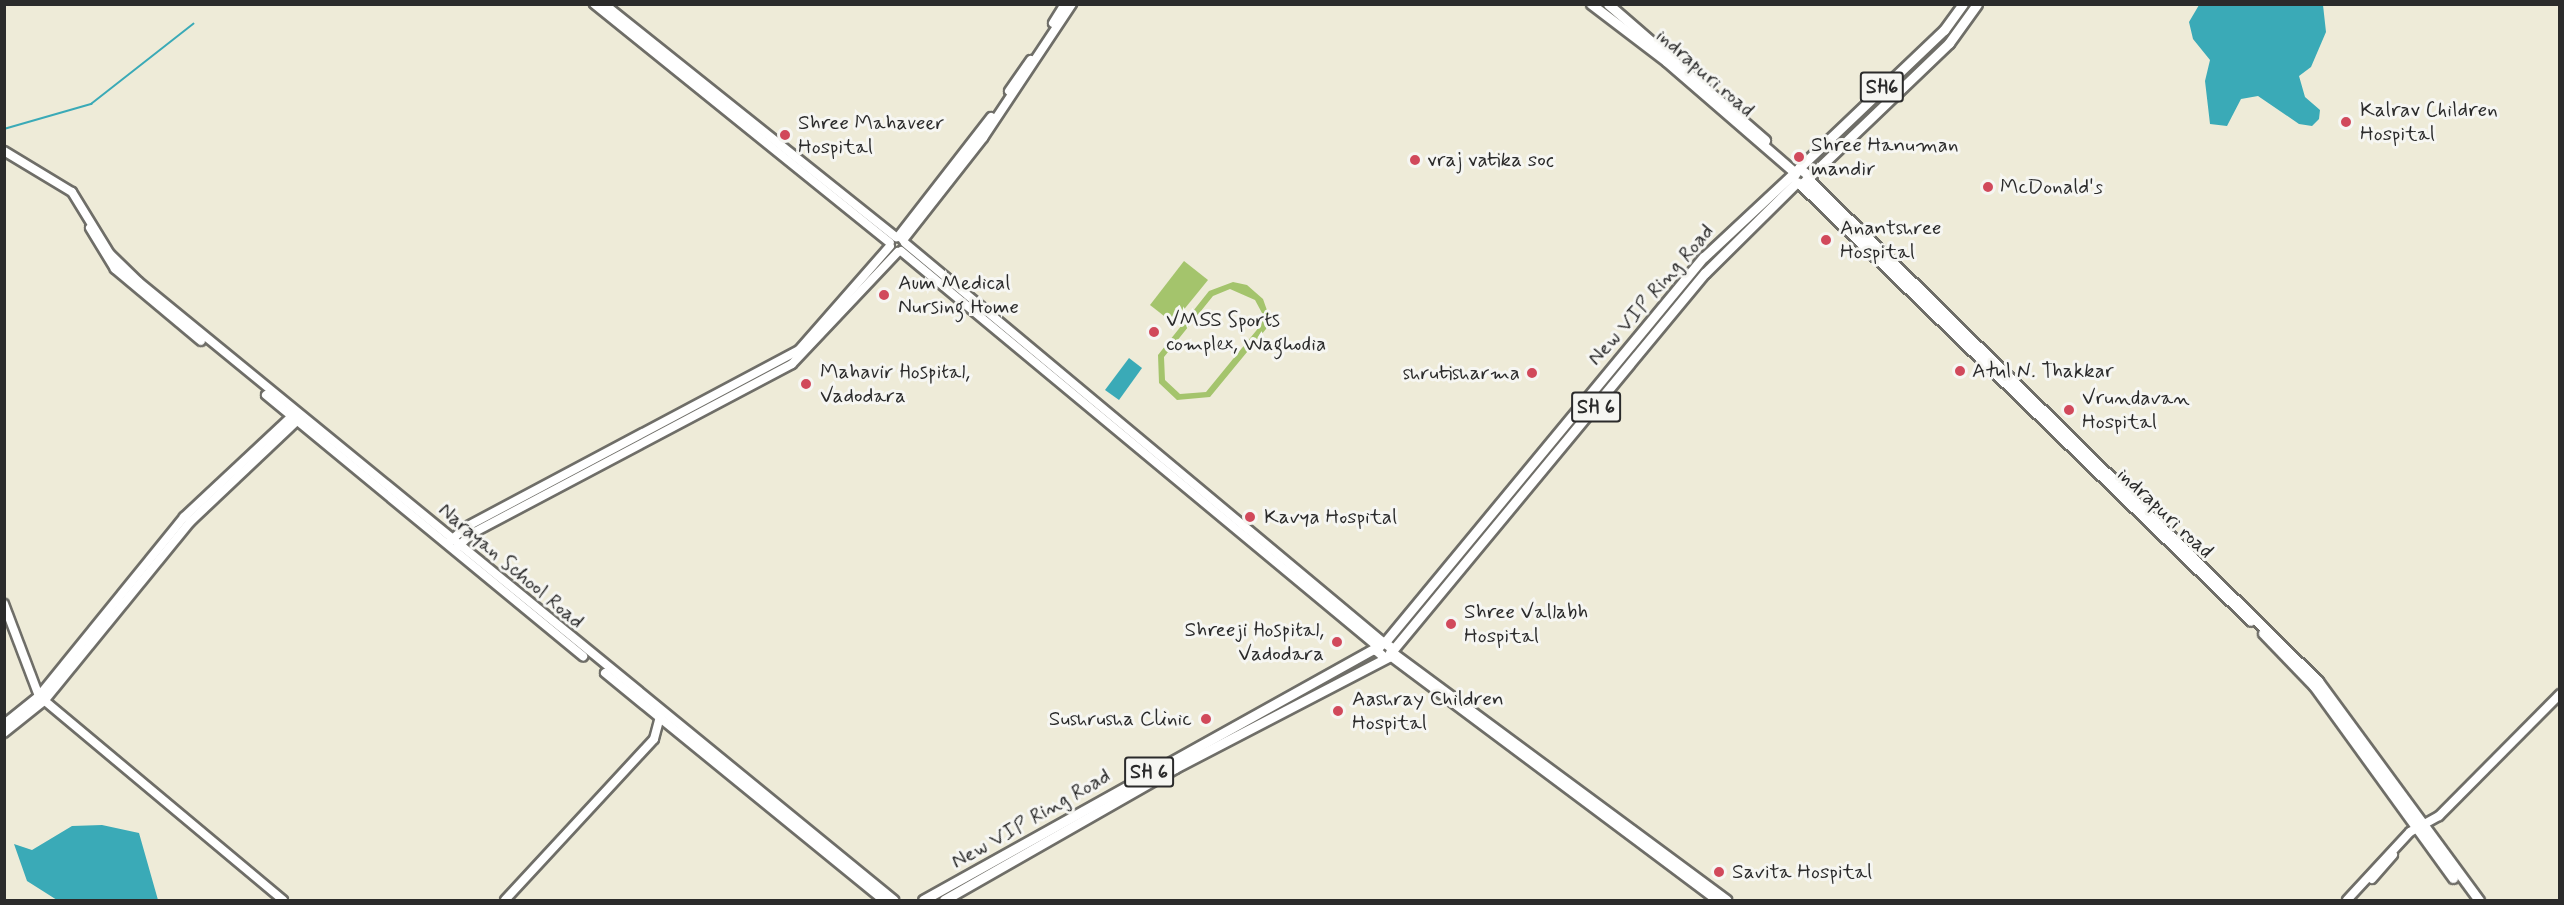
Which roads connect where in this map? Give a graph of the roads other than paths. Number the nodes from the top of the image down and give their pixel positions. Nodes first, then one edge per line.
1 (594, 4) edge
2 (604, 4) edge
3 (1065, 4) edge
4 (1072, 4) edge
5 (1591, 4) edge
6 (1608, 4) edge
7 (1963, 4) edge
8 (1977, 4) edge
9 (4, 151) edge
10 (4, 157) edge
11 (1799, 175) junction
12 (898, 244) junction
13 (107, 255) junction
14 (296, 416) junction
15 (452, 545) junction
16 (4, 604) edge
17 (1381, 644) junction
18 (1390, 654) junction
19 (2559, 694) edge
20 (41, 695) junction
21 (2559, 702) edge
22 (661, 715) junction
23 (4, 724) edge
24 (4, 733) edge
25 (602, 793) junction
26 (2422, 829) junction
27 (282, 900) edge
28 (289, 900) edge
29 (500, 900) edge
30 (505, 900) edge
31 (884, 900) edge
32 (894, 900) edge
33 (923, 900) edge
34 (944, 900) edge
35 (1716, 900) edge
36 (1728, 900) edge
37 (2347, 900) edge
38 (2353, 900) edge
39 (2471, 900) edge
40 (2479, 900) edge

1 - 12 street
2 - 12 street
3 - 12 street
4 - 12 street
5 - 11 main road, indrapuri road
6 - 11 main road, indrapuri road
7 - 11 main road, New VIP Ring Road / SH6
8 - 11 main road, New VIP Ring Road / SH 6
9 - 13 street
10 - 13 street
11 - 17 main road, New VIP Ring Road / SH 6
11 - 18 main road, New VIP Ring Road / SH 6
11 - 26 main road, indrapuri road
11 - 26 main road, indrapuri road
12 - 15 street
12 - 17 street
13 - 14 street, Narayan School Road
14 - 15 street, Narayan School Road
14 - 20 street
15 - 22 street, Narayan School Road
16 - 20 street
17 - 18 main road
17 - 18 main road
17 - 33 main road, New VIP Ring Road / SH 6
18 - 34 main road, New VIP Ring Road / SH 6
18 - 35 street
18 - 36 street
19 - 26 street
20 - 23 street
20 - 24 street
20 - 27 street
20 - 28 street
21 - 26 street
22 - 25 street
22 - 31 street
22 - 32 street, Narayan School Road
25 - 29 street
25 - 30 street
26 - 37 street
26 - 38 street
26 - 39 main road, indrapuri road
26 - 40 main road

